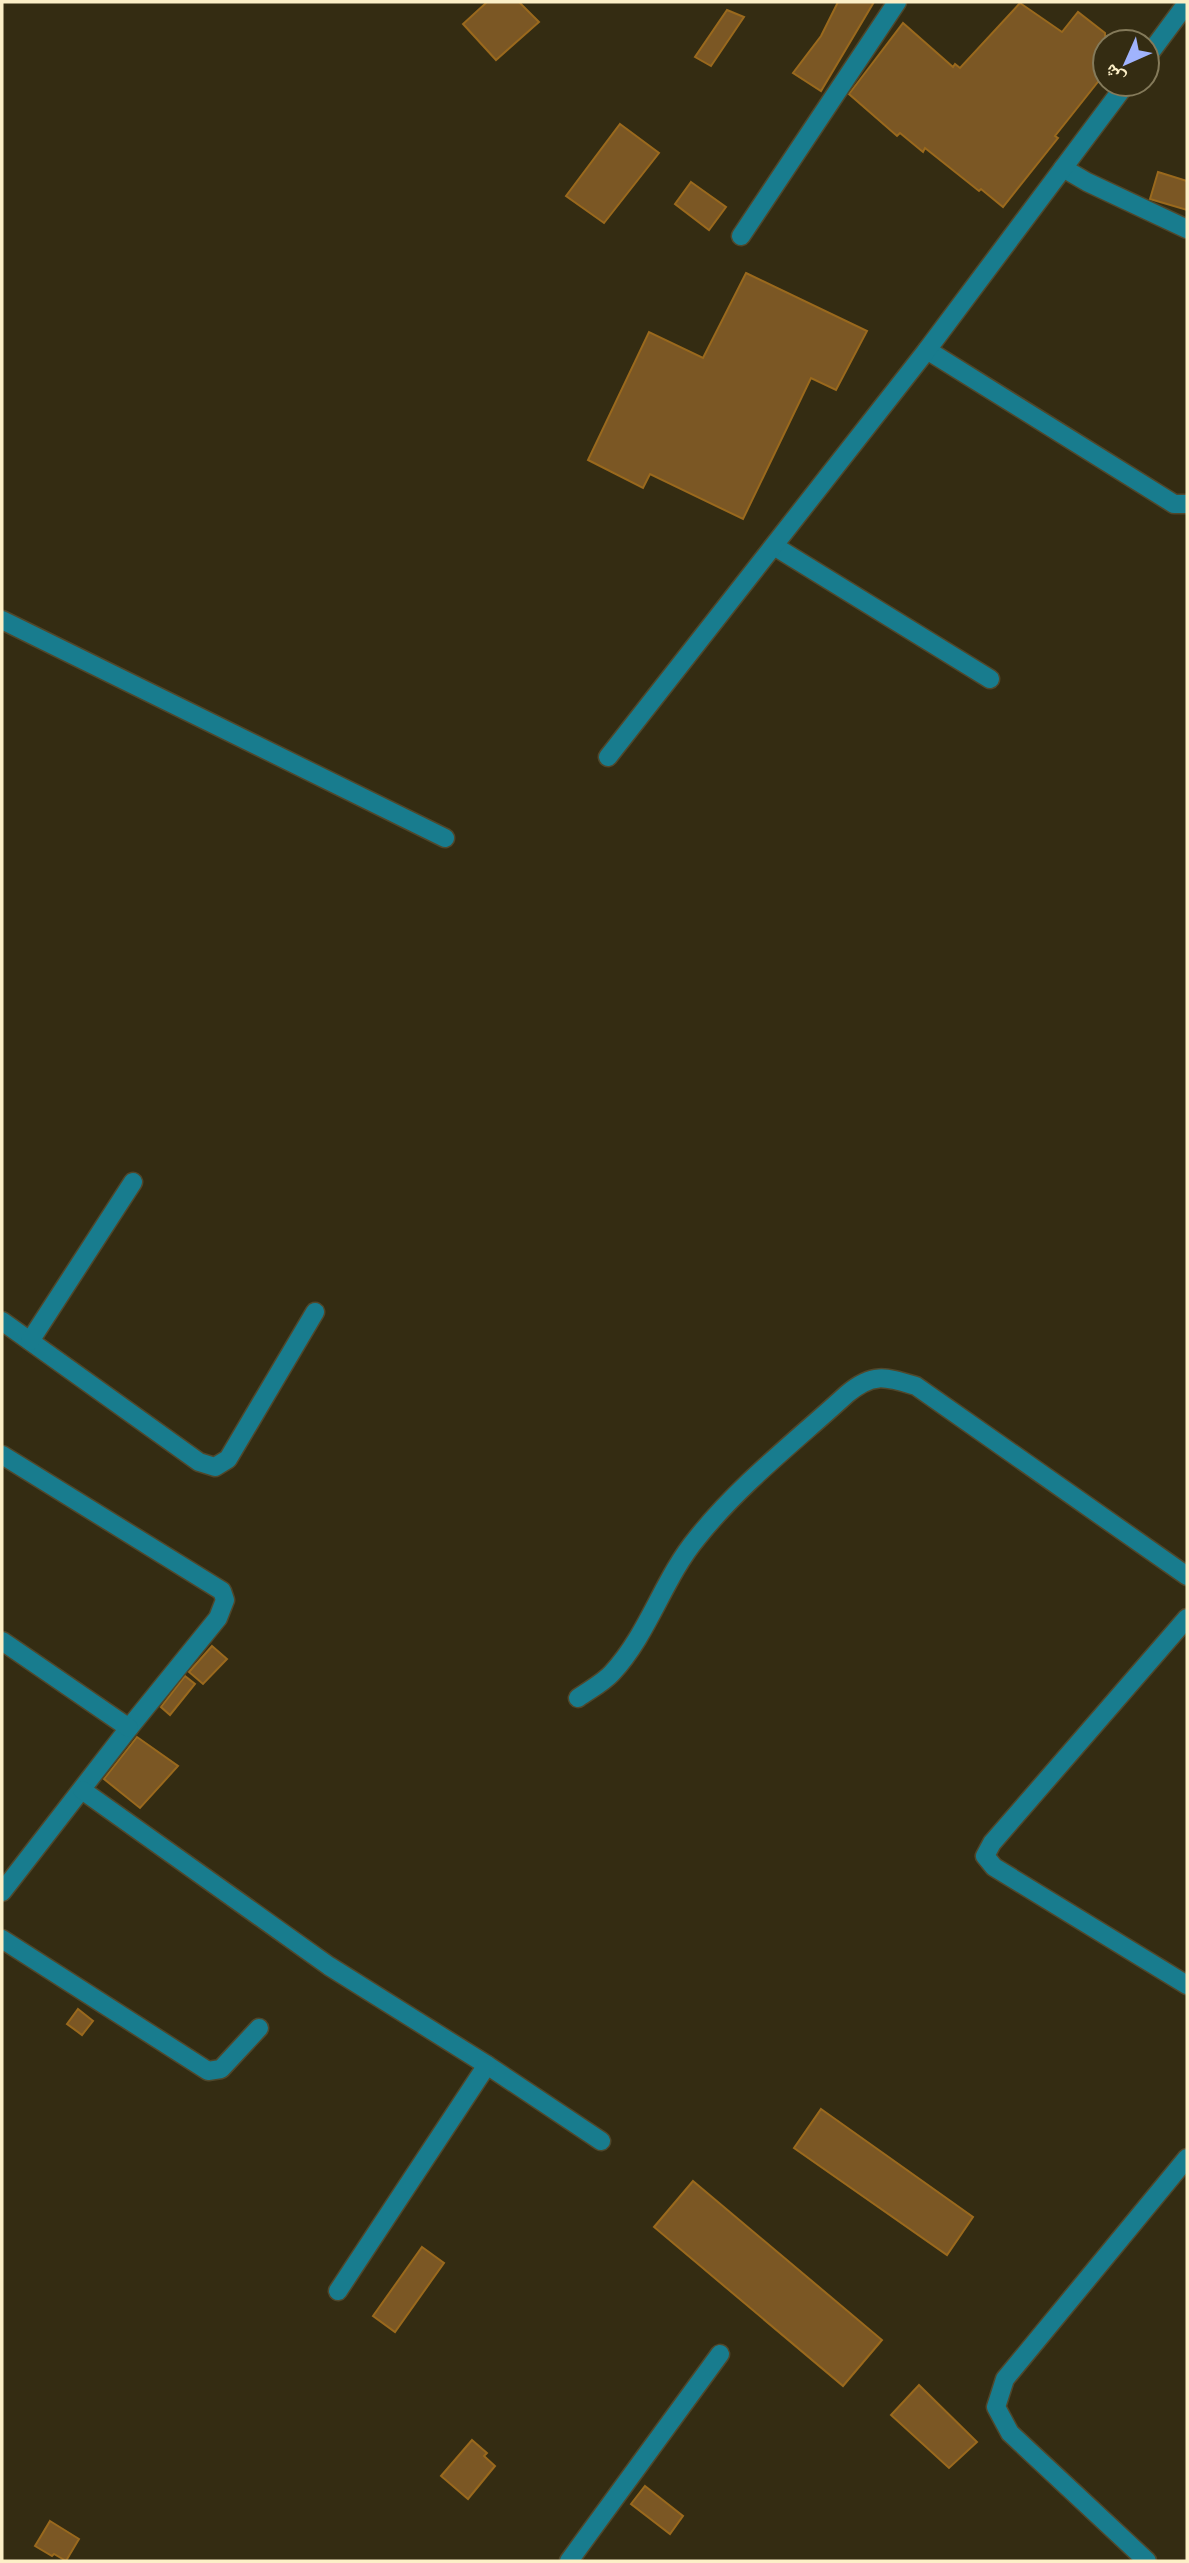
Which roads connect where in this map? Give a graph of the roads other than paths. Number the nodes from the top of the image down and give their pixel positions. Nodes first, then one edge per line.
1 (897, 2) edge
2 (1187, 3) edge
3 (1161, 38) edge
4 (1116, 98) edge
5 (1063, 168) junction
6 (1187, 229) edge
7 (741, 236) dead end
8 (927, 350) junction
9 (1187, 504) edge
10 (774, 546) junction
11 (2, 620) edge
12 (990, 679) dead end
13 (608, 757) dead end
14 (445, 838) dead end
15 (133, 1182) dead end
16 (315, 1312) dead end
17 (2, 1321) edge
18 (30, 1341) junction
19 (2, 1455) edge
20 (1187, 1576) edge
21 (1187, 1618) edge
22 (2, 1641) edge
23 (578, 1698) dead end
24 (129, 1728) junction
25 (82, 1790) junction
26 (2, 1892) edge
27 (2, 1939) edge
28 (1187, 1985) edge
29 (259, 2028) dead end
30 (487, 2065) junction
31 (601, 2141) dead end
32 (1187, 2158) edge
33 (338, 2291) dead end
34 (720, 2354) dead end
35 (569, 2561) edge
36 (1147, 2561) edge

1 - 7 street
2 - 3 street
4 - 5 street
5 - 6 street
5 - 8 street
8 - 9 street
8 - 10 street
10 - 12 street
10 - 13 street
11 - 14 street
15 - 18 street
16 - 18 street
17 - 18 street
19 - 24 street
20 - 23 street
21 - 28 street
22 - 24 street
24 - 25 street
25 - 26 street
25 - 30 street
27 - 29 street
30 - 31 street
30 - 33 street
32 - 36 street
34 - 35 street

